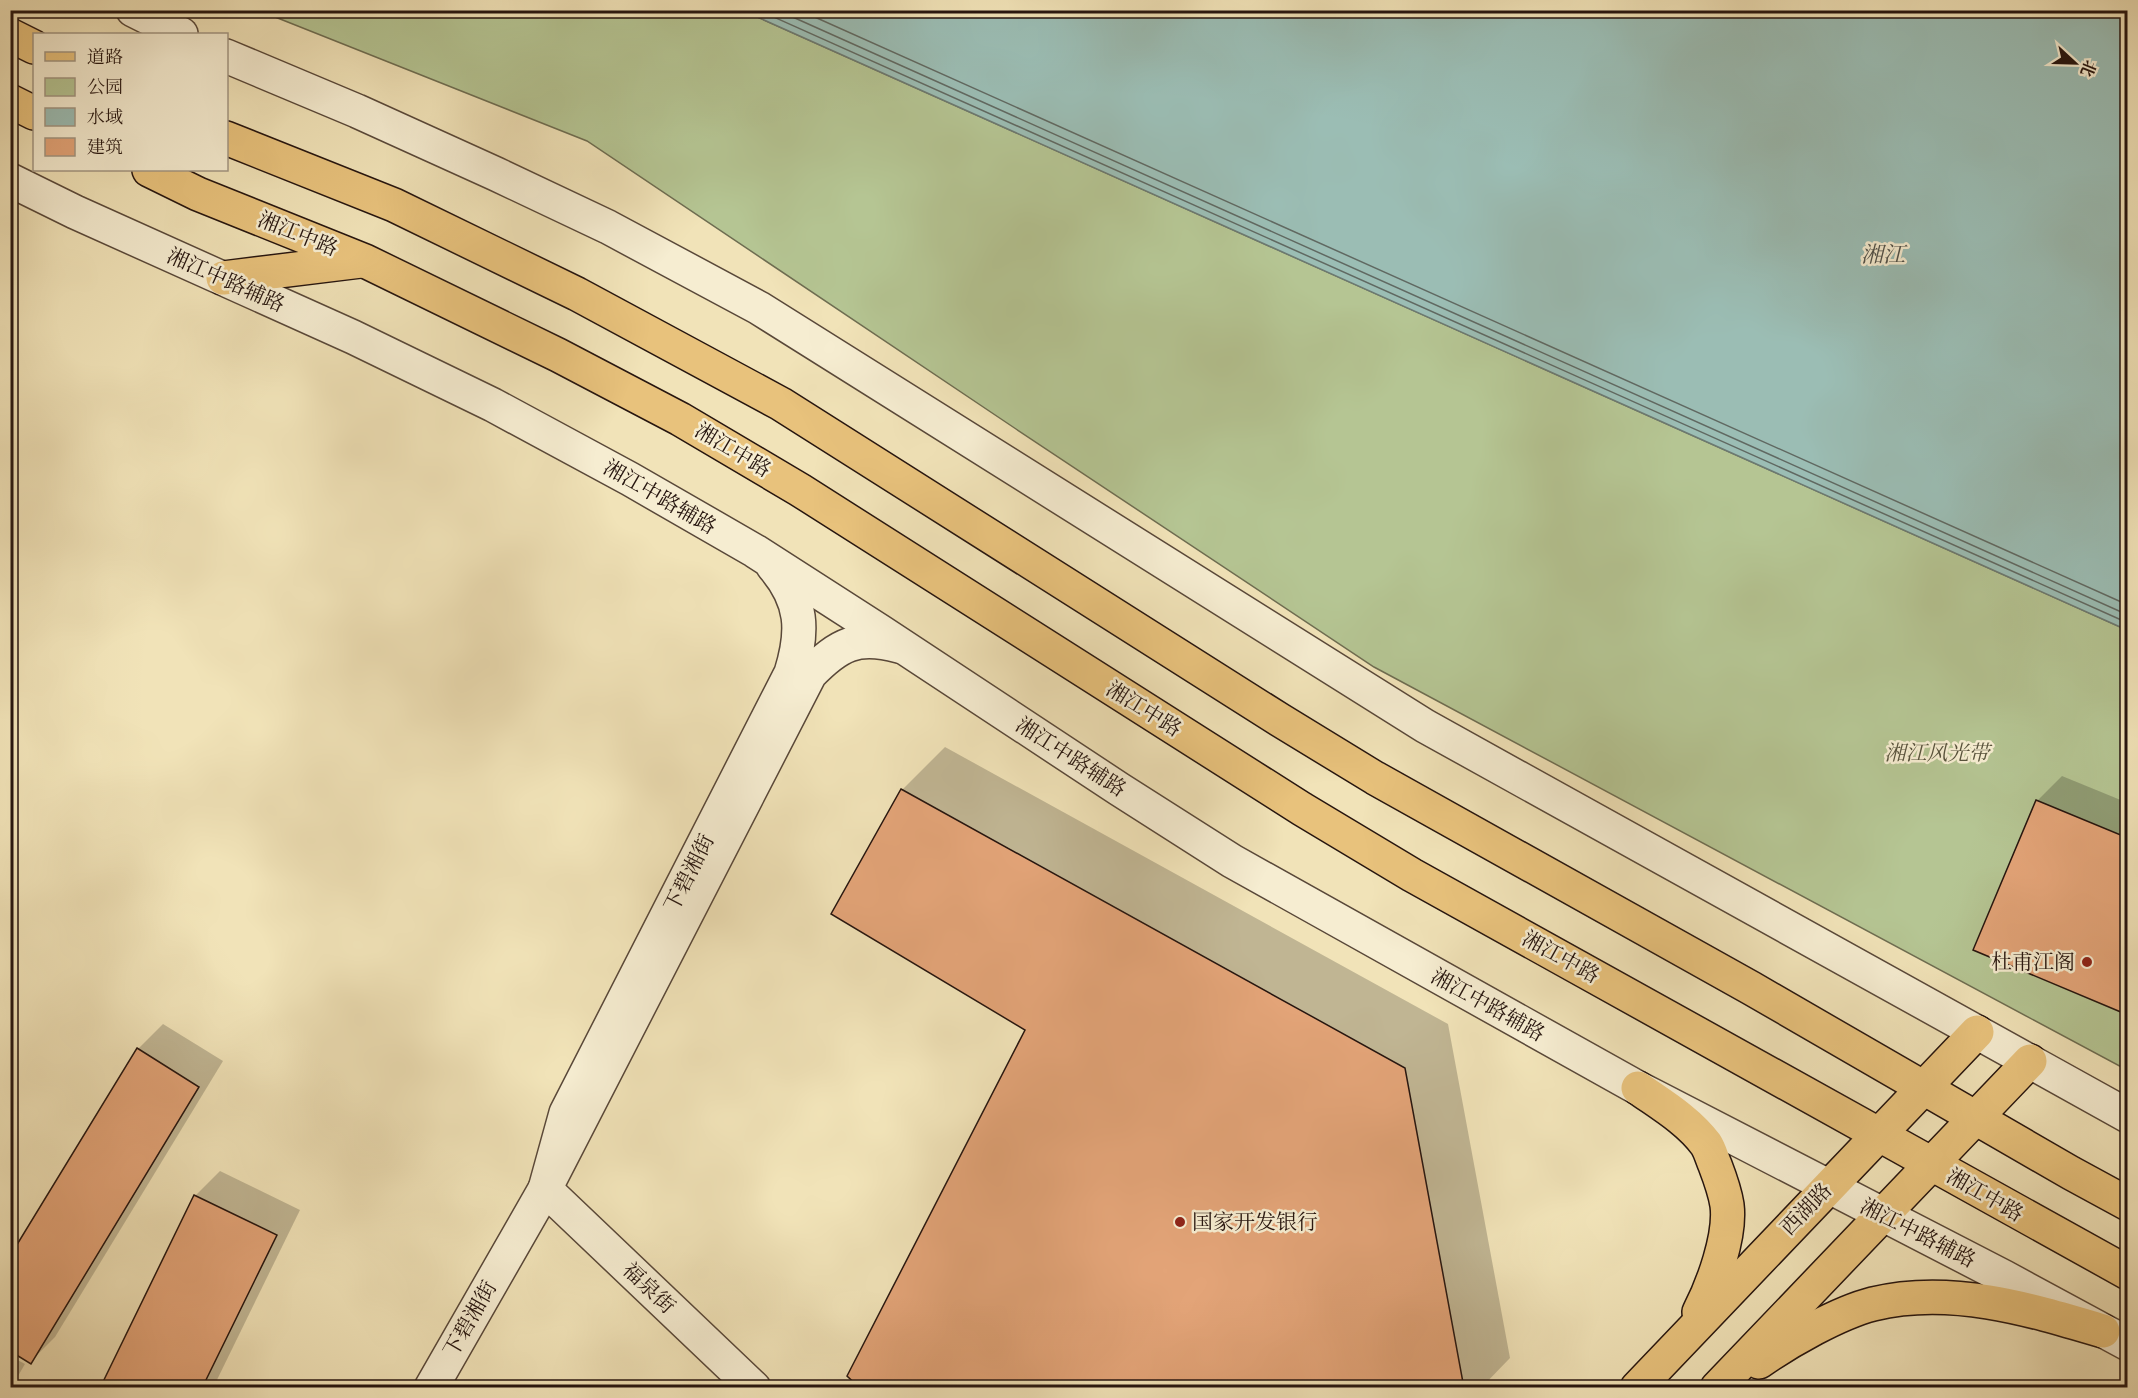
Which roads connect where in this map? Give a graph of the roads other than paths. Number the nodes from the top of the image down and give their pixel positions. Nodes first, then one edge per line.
1 (133, 10) edge
2 (179, 33) edge
3 (10, 35) edge
4 (33, 46) edge
5 (228, 57) edge
6 (10, 101) edge
7 (33, 112) edge
8 (228, 139) edge
9 (151, 171) edge
10 (10, 180) edge
11 (364, 261) junction
12 (223, 278) junction
13 (768, 560) junction
14 (904, 647) junction
15 (1977, 1032) junction
16 (2030, 1061) junction
17 (1638, 1088) junction
18 (1923, 1088) junction
19 (2127, 1116) edge
20 (1975, 1118) junction
21 (1879, 1134) junction
22 (1931, 1164) junction
23 (1828, 1186) junction
24 (545, 1189) junction
25 (2127, 1204) edge
26 (1882, 1215) junction
27 (2127, 1273) edge
28 (1689, 1333) junction
29 (2115, 1337) edge
30 (431, 1388) edge
31 (754, 1388) edge
32 (1637, 1388) edge
33 (1717, 1388) edge
34 (1723, 1388) edge

1 - 2 street
3 - 4 main road
5 - 15 street
6 - 7 main road
8 - 18 main road
9 - 11 main road, 湘江中路
10 - 12 street, 湘江中路辅路
11 - 12 main road
11 - 21 main road, 湘江中路
12 - 13 street, 湘江中路辅路
13 - 14 street, 湘江中路辅路
13 - 24 street, 下碧湘街
14 - 17 street, 湘江中路辅路
14 - 24 street, 下碧湘街
15 - 16 street
15 - 18 main road, 西湖路
16 - 19 street
16 - 20 main road
17 - 23 street, 湘江中路辅路
17 - 28 main road
18 - 20 main road
18 - 21 main road, 西湖路
20 - 22 main road
20 - 25 main road
21 - 22 main road, 湘江中路
21 - 23 main road, 西湖路
22 - 26 main road
22 - 27 main road, 湘江中路
23 - 26 street, 湘江中路辅路
23 - 28 main road, 西湖路
24 - 30 street, 下碧湘街
24 - 31 street, 福泉街
26 - 29 street, 湘江中路辅路
26 - 33 main road
28 - 32 main road, 西湖路
29 - 34 main road

